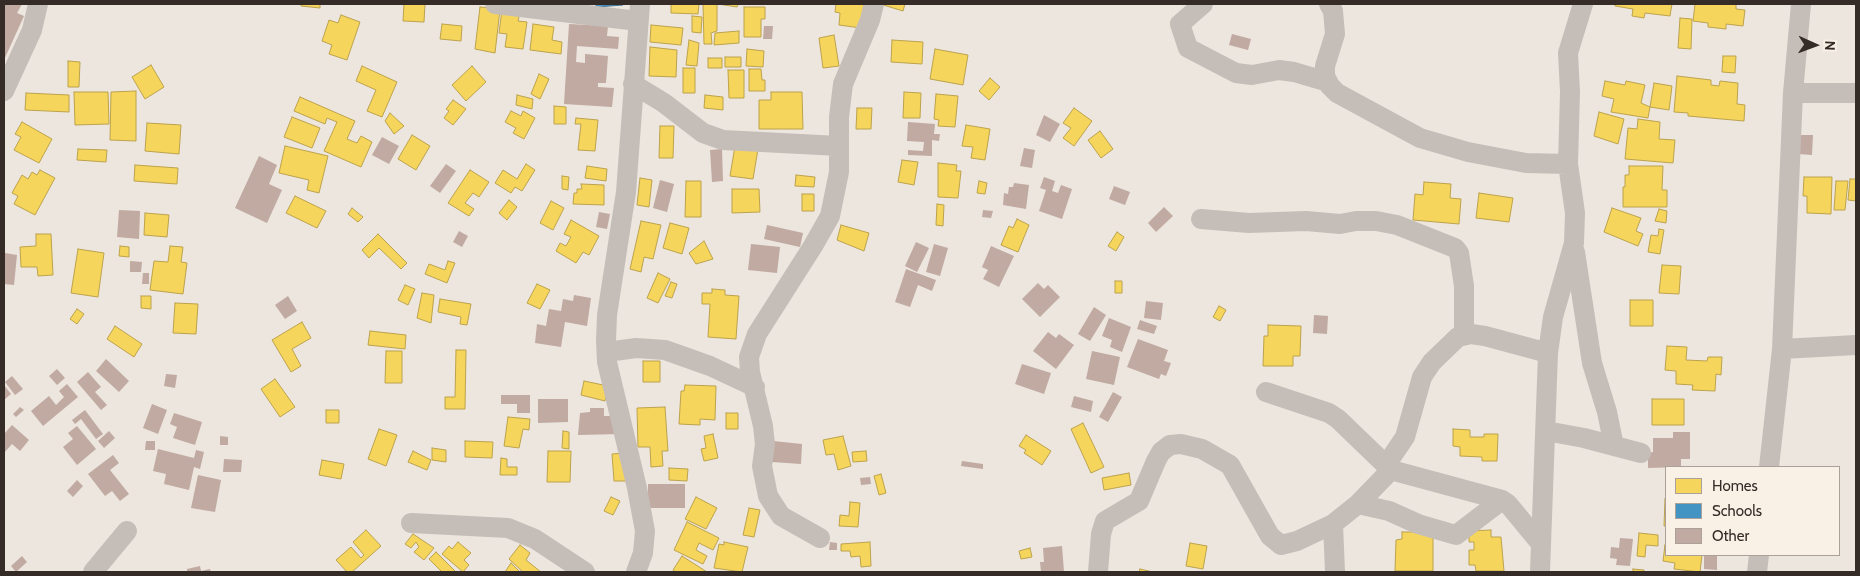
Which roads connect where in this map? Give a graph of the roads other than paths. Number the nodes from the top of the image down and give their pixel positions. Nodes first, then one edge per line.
1 (38, 4) edge
2 (495, 4) edge
3 (874, 4) edge
4 (1203, 4) edge
5 (1329, 4) edge
6 (1582, 4) edge
7 (1801, 4) edge
8 (639, 12) edge
9 (1328, 82) junction
10 (633, 84) junction
11 (4, 91) edge
12 (1793, 92) junction
13 (1856, 93) edge
14 (839, 146) junction
15 (1568, 164) junction
16 (1201, 219) dead end
17 (1574, 243) junction
18 (1464, 335) junction
19 (1856, 345) edge
20 (1782, 349) junction
21 (607, 352) junction
22 (1548, 353) junction
23 (755, 387) junction
24 (1266, 392) dead end
25 (1546, 431) junction
26 (1614, 446) junction
27 (1642, 453) dead end
28 (1769, 466) edge
29 (1388, 468) junction
30 (1502, 500) junction
31 (1358, 504) junction
32 (411, 523) dead end
33 (1333, 524) junction
34 (127, 531) dead end
35 (820, 538) dead end
36 (1541, 544) junction
37 (1759, 556) edge
38 (93, 572) edge
39 (585, 572) edge
40 (636, 572) edge
41 (1098, 572) edge
42 (1335, 572) edge
43 (1540, 572) edge
44 (1758, 572) edge

1 - 11 street
2 - 8 street
3 - 14 street
4 - 9 street
5 - 9 street
6 - 15 street
7 - 12 street
8 - 10 street
9 - 15 street
10 - 14 street
10 - 21 street
12 - 13 street
12 - 20 street
14 - 23 street
15 - 17 street
16 - 18 street
17 - 22 street
17 - 26 street
18 - 22 street
18 - 29 street
19 - 20 street
20 - 28 street
21 - 23 street
21 - 40 street
22 - 25 street
23 - 35 street
24 - 29 street
25 - 26 street
25 - 36 street
26 - 27 street
29 - 30 street
29 - 31 street
30 - 31 street
30 - 36 street
31 - 33 street
32 - 39 street
33 - 41 street
33 - 42 street
34 - 38 street
36 - 43 street
37 - 44 street

